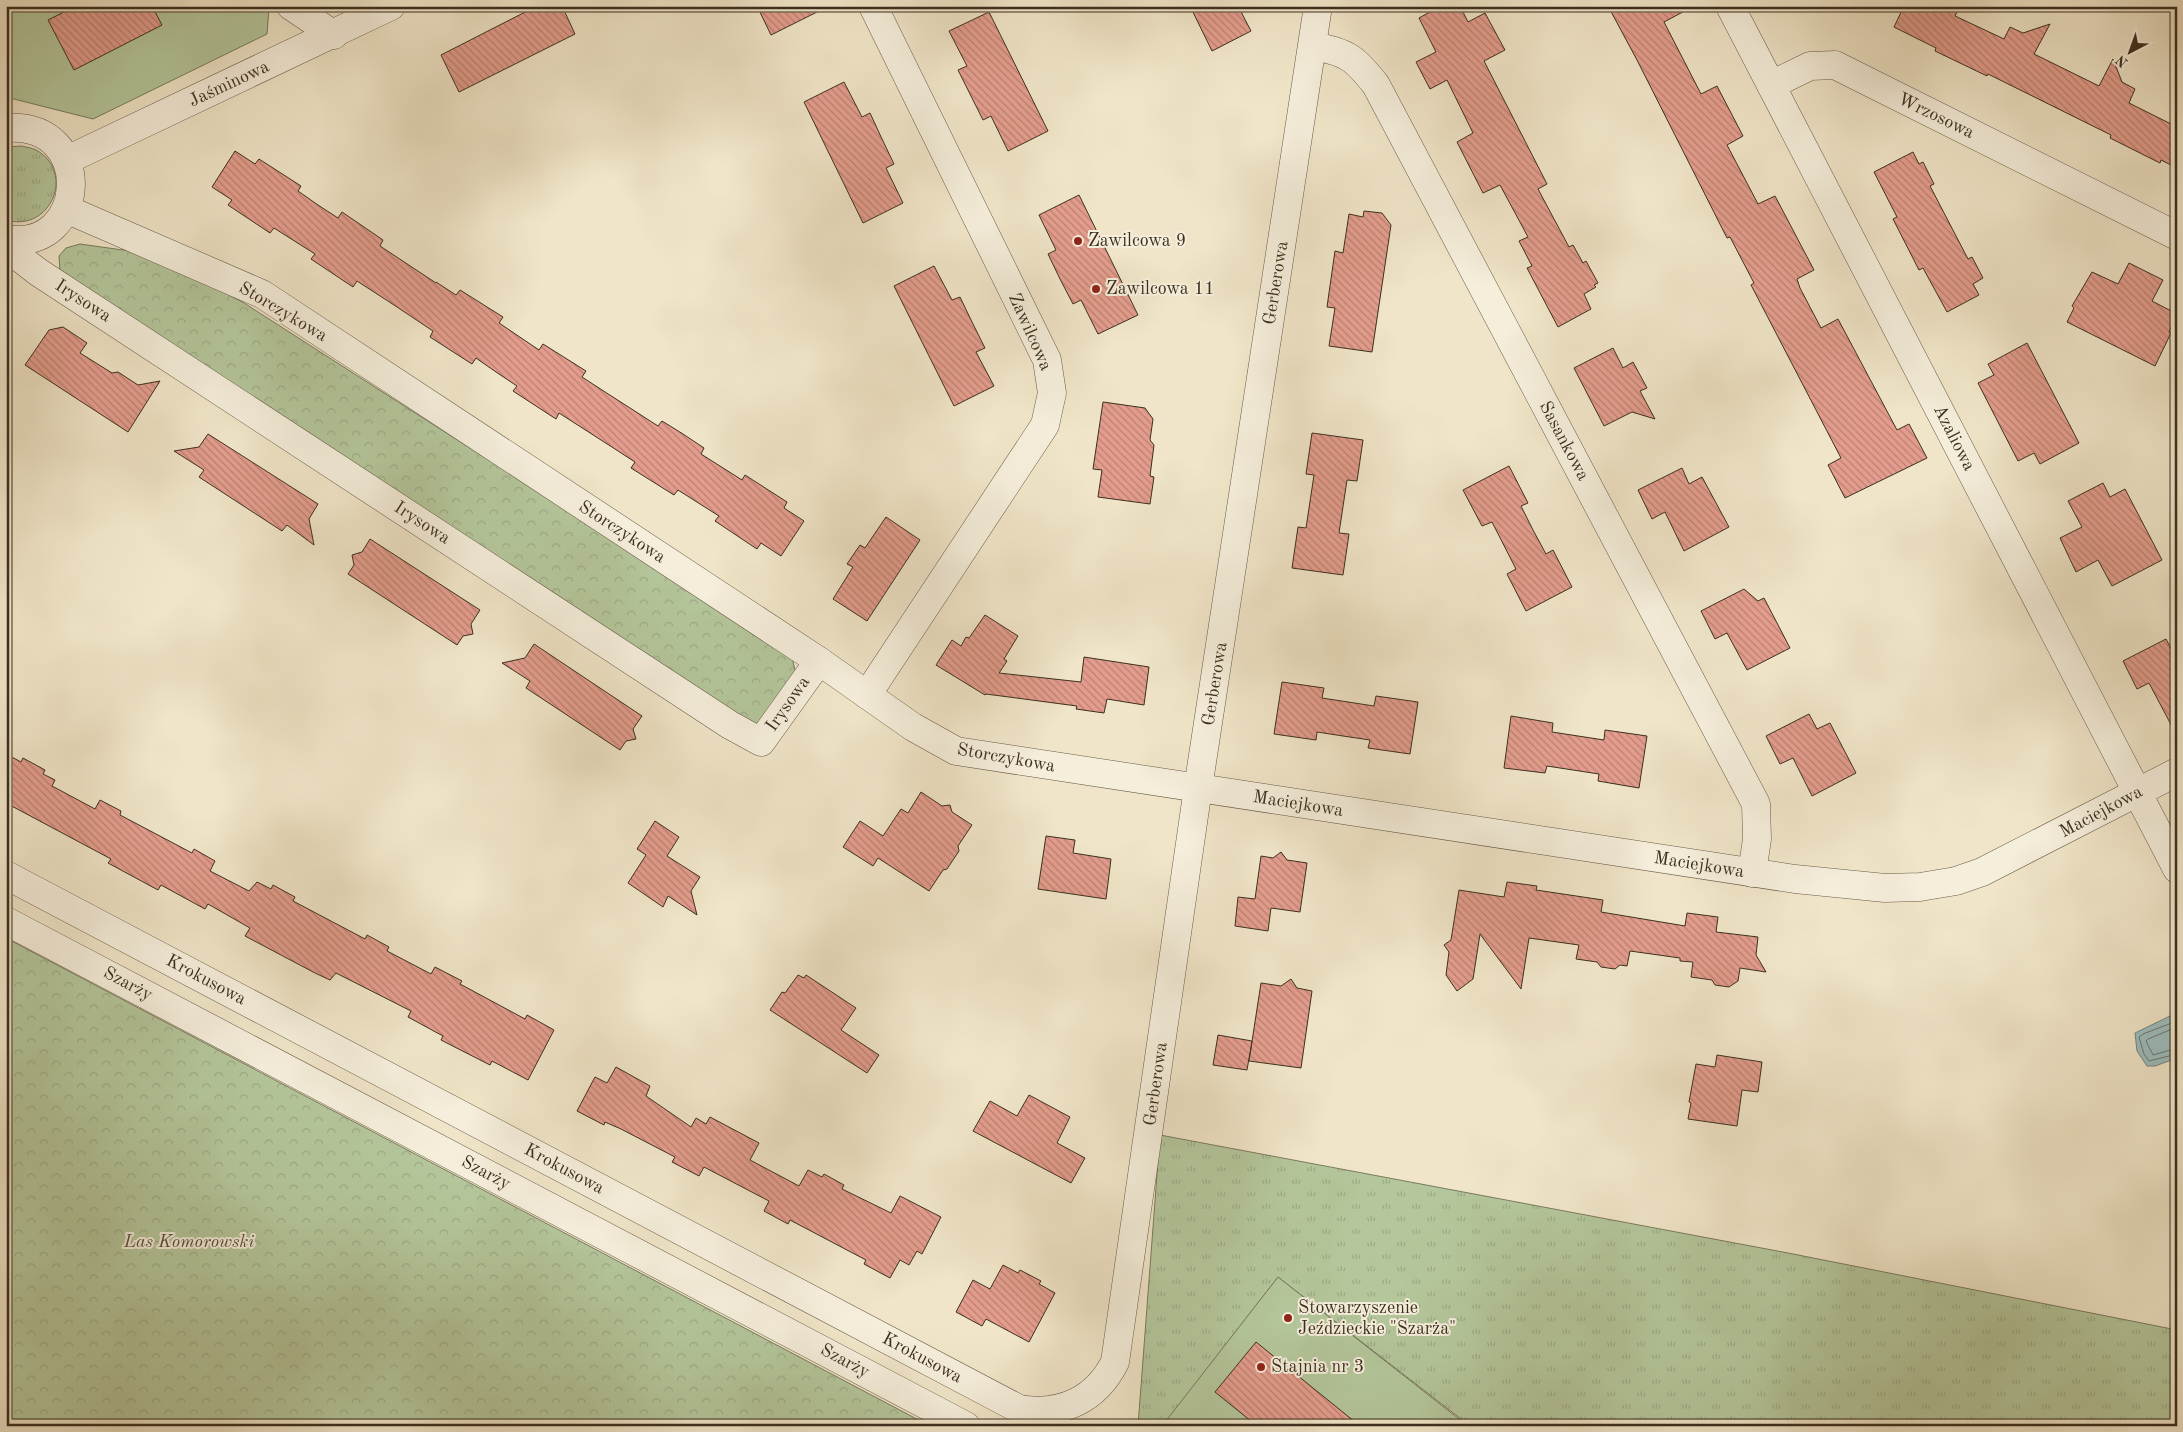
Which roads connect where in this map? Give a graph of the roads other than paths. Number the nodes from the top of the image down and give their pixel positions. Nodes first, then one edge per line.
1 (291, 6) edge
2 (391, 6) edge
3 (873, 6) edge
4 (1318, 6) edge
5 (1730, 6) edge
6 (334, 34) junction
7 (1313, 46) junction
8 (1771, 85) junction
9 (6, 128) edge
10 (67, 160) junction
11 (66, 209) junction
12 (2177, 236) edge
13 (8, 239) edge
14 (818, 661) junction
15 (867, 695) junction
16 (2177, 772) edge
17 (1198, 788) junction
18 (2137, 792) junction
19 (2177, 869) edge
20 (1752, 873) junction
21 (6, 875) edge
22 (6, 920) edge
23 (1116, 1362) joint
24 (966, 1426) edge

1 - 6 street
2 - 6 street, Jaśminowa
3 - 15 street, Zawilcowa
4 - 7 street, Gerberowa
5 - 8 street
6 - 10 street, Jaśminowa
7 - 17 street, Gerberowa
7 - 20 street, Sasankowa
8 - 12 street, Wrzosowa
8 - 18 street, Azaliowa
9 - 10 street
10 - 11 street
11 - 13 street
11 - 14 street, Storczykowa
13 - 14 street, Irysowa
14 - 15 street, Storczykowa
15 - 17 street, Storczykowa
16 - 18 street, Maciejkowa
17 - 20 street, Maciejkowa
17 - 23 street, Gerberowa
18 - 19 street, Azaliowa
18 - 20 street, Maciejkowa
21 - 23 street, Krokusowa
22 - 24 street, Szarży

